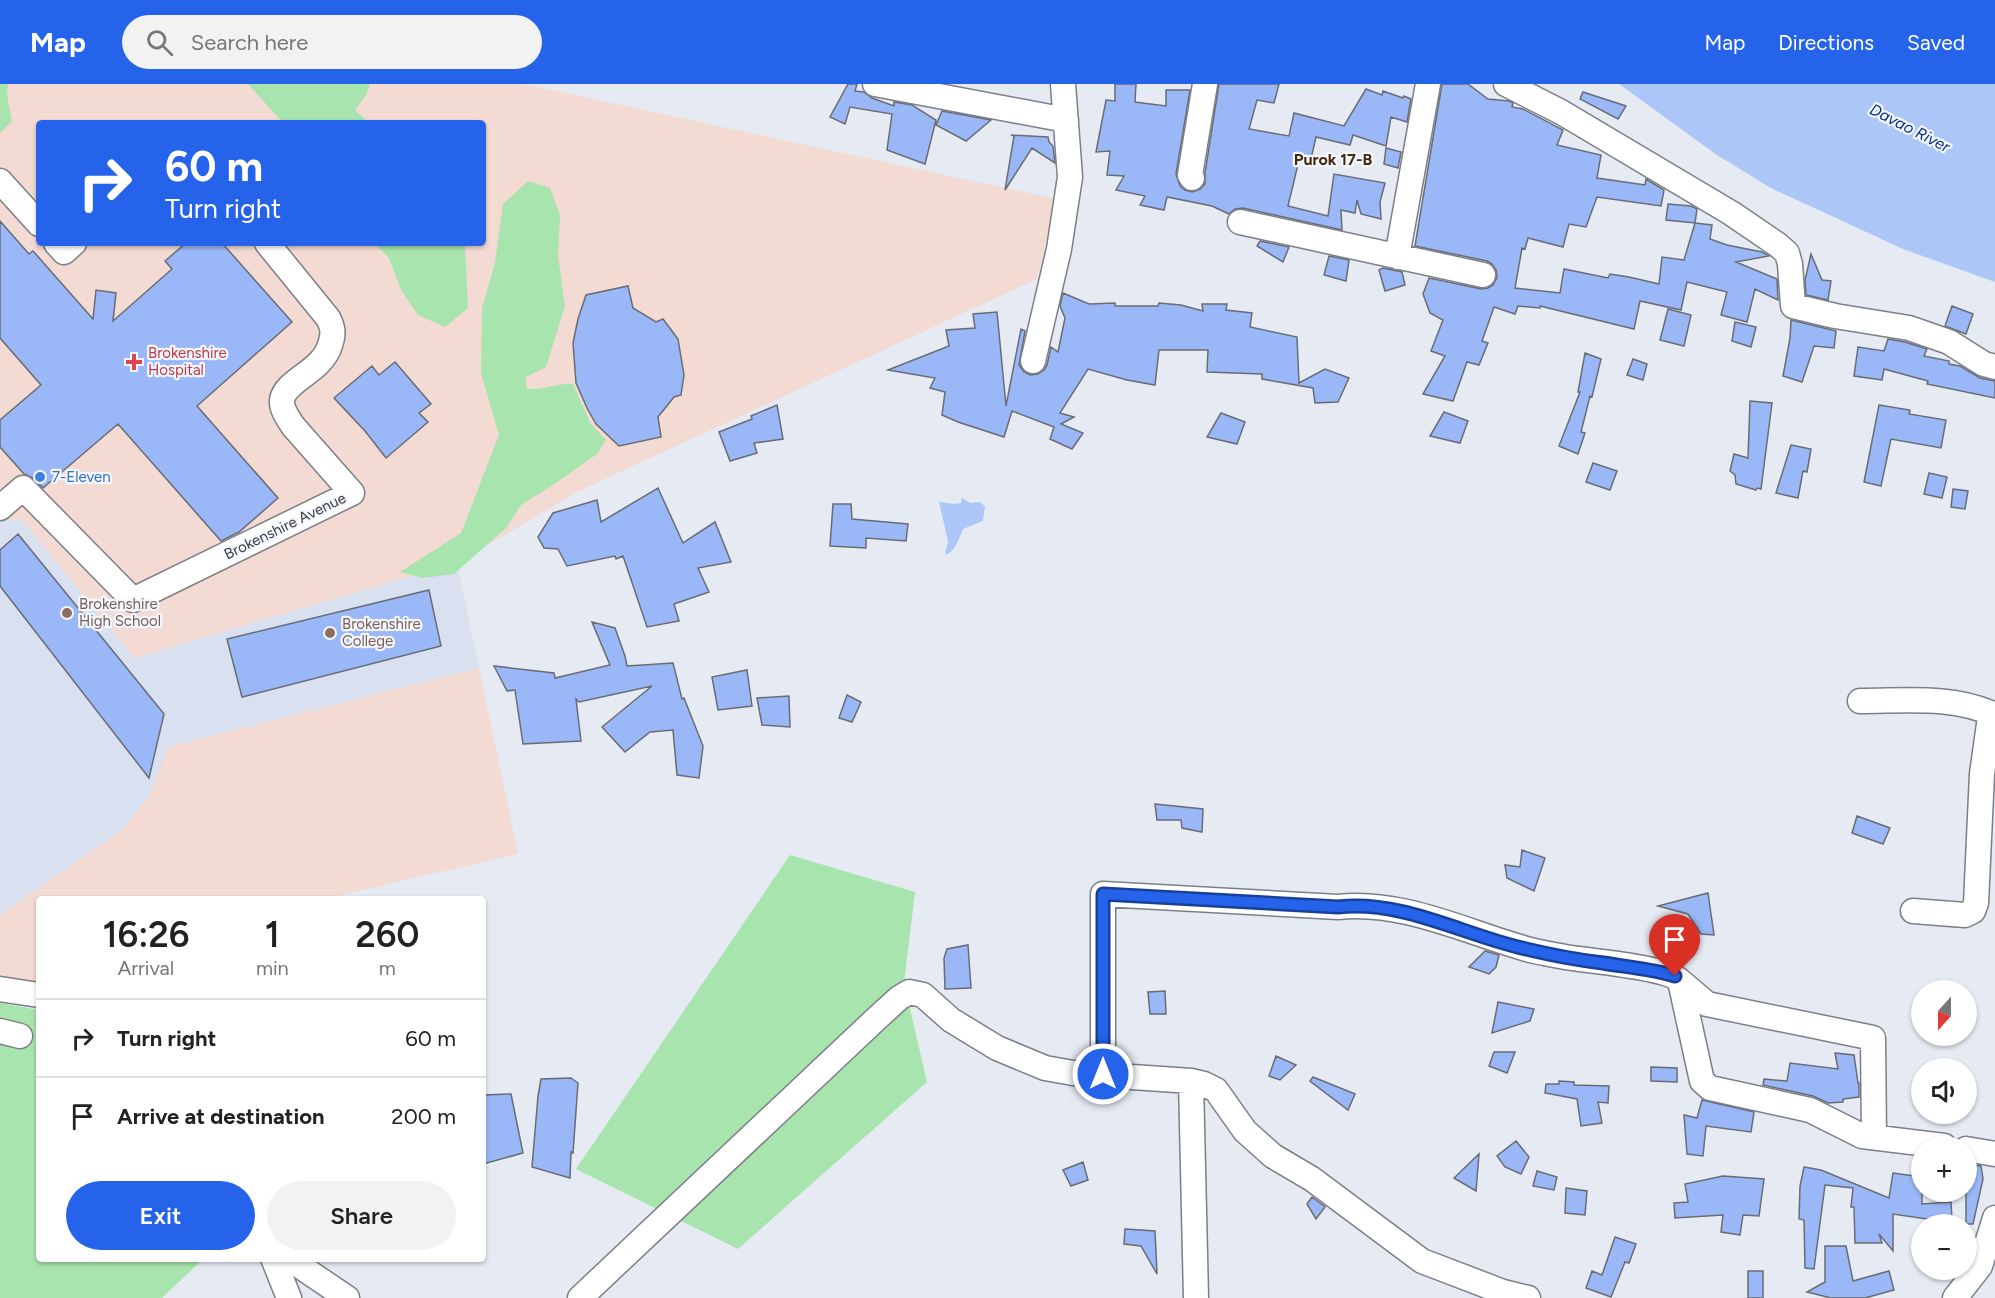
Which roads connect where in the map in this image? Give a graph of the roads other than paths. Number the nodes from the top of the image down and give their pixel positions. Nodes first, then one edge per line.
1 (875, 84) edge
2 (1063, 84) edge
3 (1205, 84) edge
4 (1428, 84) edge
5 (1506, 84) edge
6 (1066, 120) junction
7 (1192, 178) dead end
8 (0, 181) edge
9 (36, 221) edge
10 (1240, 222) dead end
11 (269, 246) edge
12 (1397, 257) junction
13 (1483, 275) dead end
14 (1033, 361) dead end
15 (1995, 366) edge
16 (0, 508) edge
17 (1860, 701) dead end
18 (1995, 716) edge
19 (1913, 911) dead end
20 (1680, 981) junction
21 (0, 989) edge
22 (36, 995) edge
23 (1103, 1074) junction
24 (1191, 1081) junction
25 (1874, 1137) junction
26 (1911, 1142) edge
27 (1977, 1151) edge
28 (1995, 1154) edge
29 (1995, 1218) edge
30 (275, 1262) edge
31 (294, 1262) edge
32 (289, 1298) edge
33 (347, 1298) edge
34 (580, 1298) edge
35 (1196, 1298) edge
36 (1528, 1298) edge
37 (1955, 1298) edge

1 - 6 street
2 - 6 street
3 - 7 street
4 - 12 street
5 - 15 street
6 - 14 street
8 - 9 street
10 - 12 street
11 - 16 street, Brokenshire Avenue
12 - 13 street
17 - 18 street
18 - 19 street
20 - 23 street
20 - 25 street
20 - 25 street
21 - 22 street
23 - 24 street
23 - 34 street
24 - 35 street
24 - 36 street
25 - 26 street
27 - 28 street
29 - 37 street
30 - 32 street
31 - 33 street

